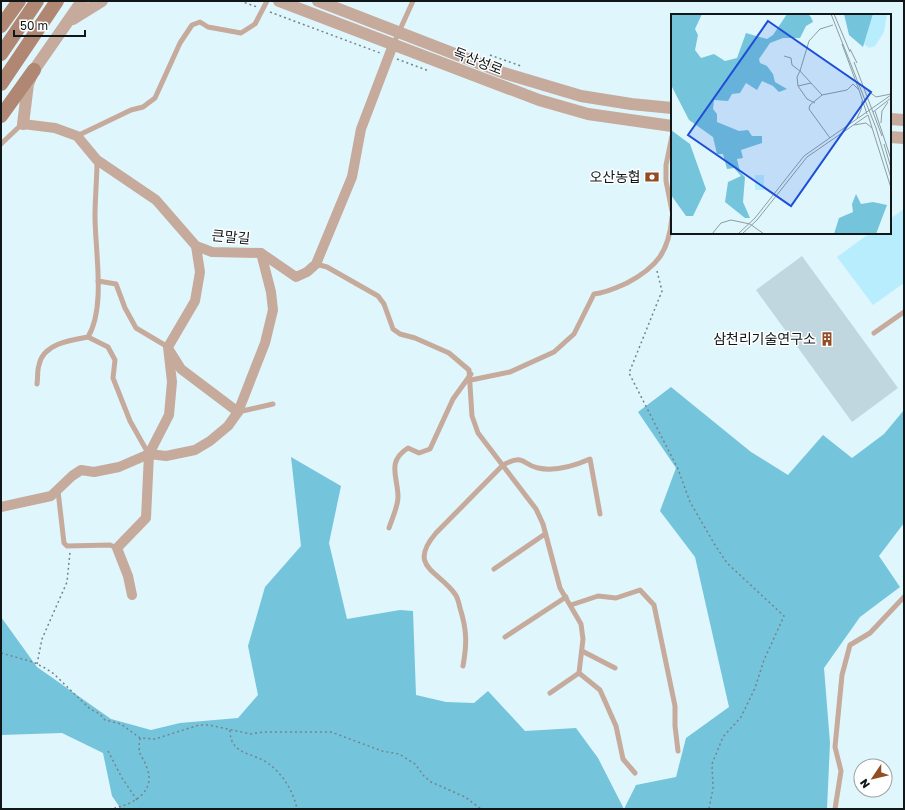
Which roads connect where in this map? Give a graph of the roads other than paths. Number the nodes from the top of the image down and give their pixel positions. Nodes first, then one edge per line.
1 (7, 1) edge
2 (19, 1) edge
3 (37, 1) edge
4 (57, 1) edge
5 (82, 1) edge
6 (102, 1) edge
7 (267, 1) edge
8 (279, 1) edge
9 (318, 1) edge
10 (413, 1) edge
11 (69, 21) junction
12 (2, 24) edge
13 (399, 32) junction
14 (393, 44) junction
15 (1, 54) edge
16 (34, 70) junction
17 (1, 84) edge
18 (671, 108) edge
19 (1, 116) edge
20 (891, 119) edge
21 (904, 120) edge
22 (23, 124) junction
23 (671, 126) edge
24 (77, 136) junction
25 (891, 137) edge
26 (904, 138) edge
27 (671, 141) edge
28 (1, 144) edge
29 (98, 160) junction
30 (671, 205) edge
31 (671, 230) edge
32 (196, 246) junction
33 (261, 253) junction
34 (316, 264) junction
35 (98, 281) junction
36 (904, 312) edge
37 (874, 333) dead end
38 (88, 337) junction
39 (168, 347) junction
40 (471, 377) junction
41 (38, 384) dead end
42 (273, 404) dead end
43 (238, 412) junction
44 (149, 454) junction
45 (503, 465) junction
46 (58, 490) junction
47 (1, 507) edge
48 (600, 514) dead end
49 (389, 528) dead end
50 (545, 534) junction
51 (117, 548) junction
52 (494, 569) dead end
53 (132, 596) dead end
54 (566, 597) junction
55 (904, 597) edge
56 (571, 605) junction
57 (505, 637) dead end
58 (582, 651) junction
59 (463, 666) dead end
60 (615, 668) dead end
61 (579, 673) junction
62 (550, 693) dead end
63 (678, 751) dead end
64 (635, 773) dead end
65 (835, 809) edge

1 - 12 main road
2 - 12 main road
3 - 15 main road
4 - 17 main road
5 - 11 street
6 - 11 street
7 - 24 lane
8 - 14 street, 독산성로
9 - 13 street, 독산성로
10 - 13 lane
11 - 16 street
13 - 14 lane
13 - 18 street, 독산성로
14 - 23 street, 독산성로
14 - 34 street
16 - 19 main road
16 - 22 street
20 - 21 street
22 - 24 street, 큰말길
22 - 28 lane
24 - 29 street, 큰말길
25 - 26 street
27 - 30 lane
29 - 32 street, 큰말길
29 - 35 lane
31 - 40 lane
32 - 33 street, 큰말길
32 - 39 street
33 - 34 street, 큰말길
33 - 43 street
34 - 40 lane
35 - 38 lane
35 - 39 lane
36 - 37 lane
38 - 41 lane
38 - 44 lane
39 - 43 street
39 - 44 street
40 - 45 lane
40 - 49 lane
42 - 43 lane
43 - 44 street
44 - 46 street
44 - 51 street
45 - 48 lane
45 - 50 lane
45 - 59 lane
46 - 47 street
46 - 51 lane
50 - 52 lane
50 - 54 lane
51 - 53 street
54 - 56 lane
54 - 57 lane
55 - 65 lane
56 - 58 lane
56 - 63 lane
58 - 60 lane
58 - 61 lane
61 - 62 lane
61 - 64 lane

